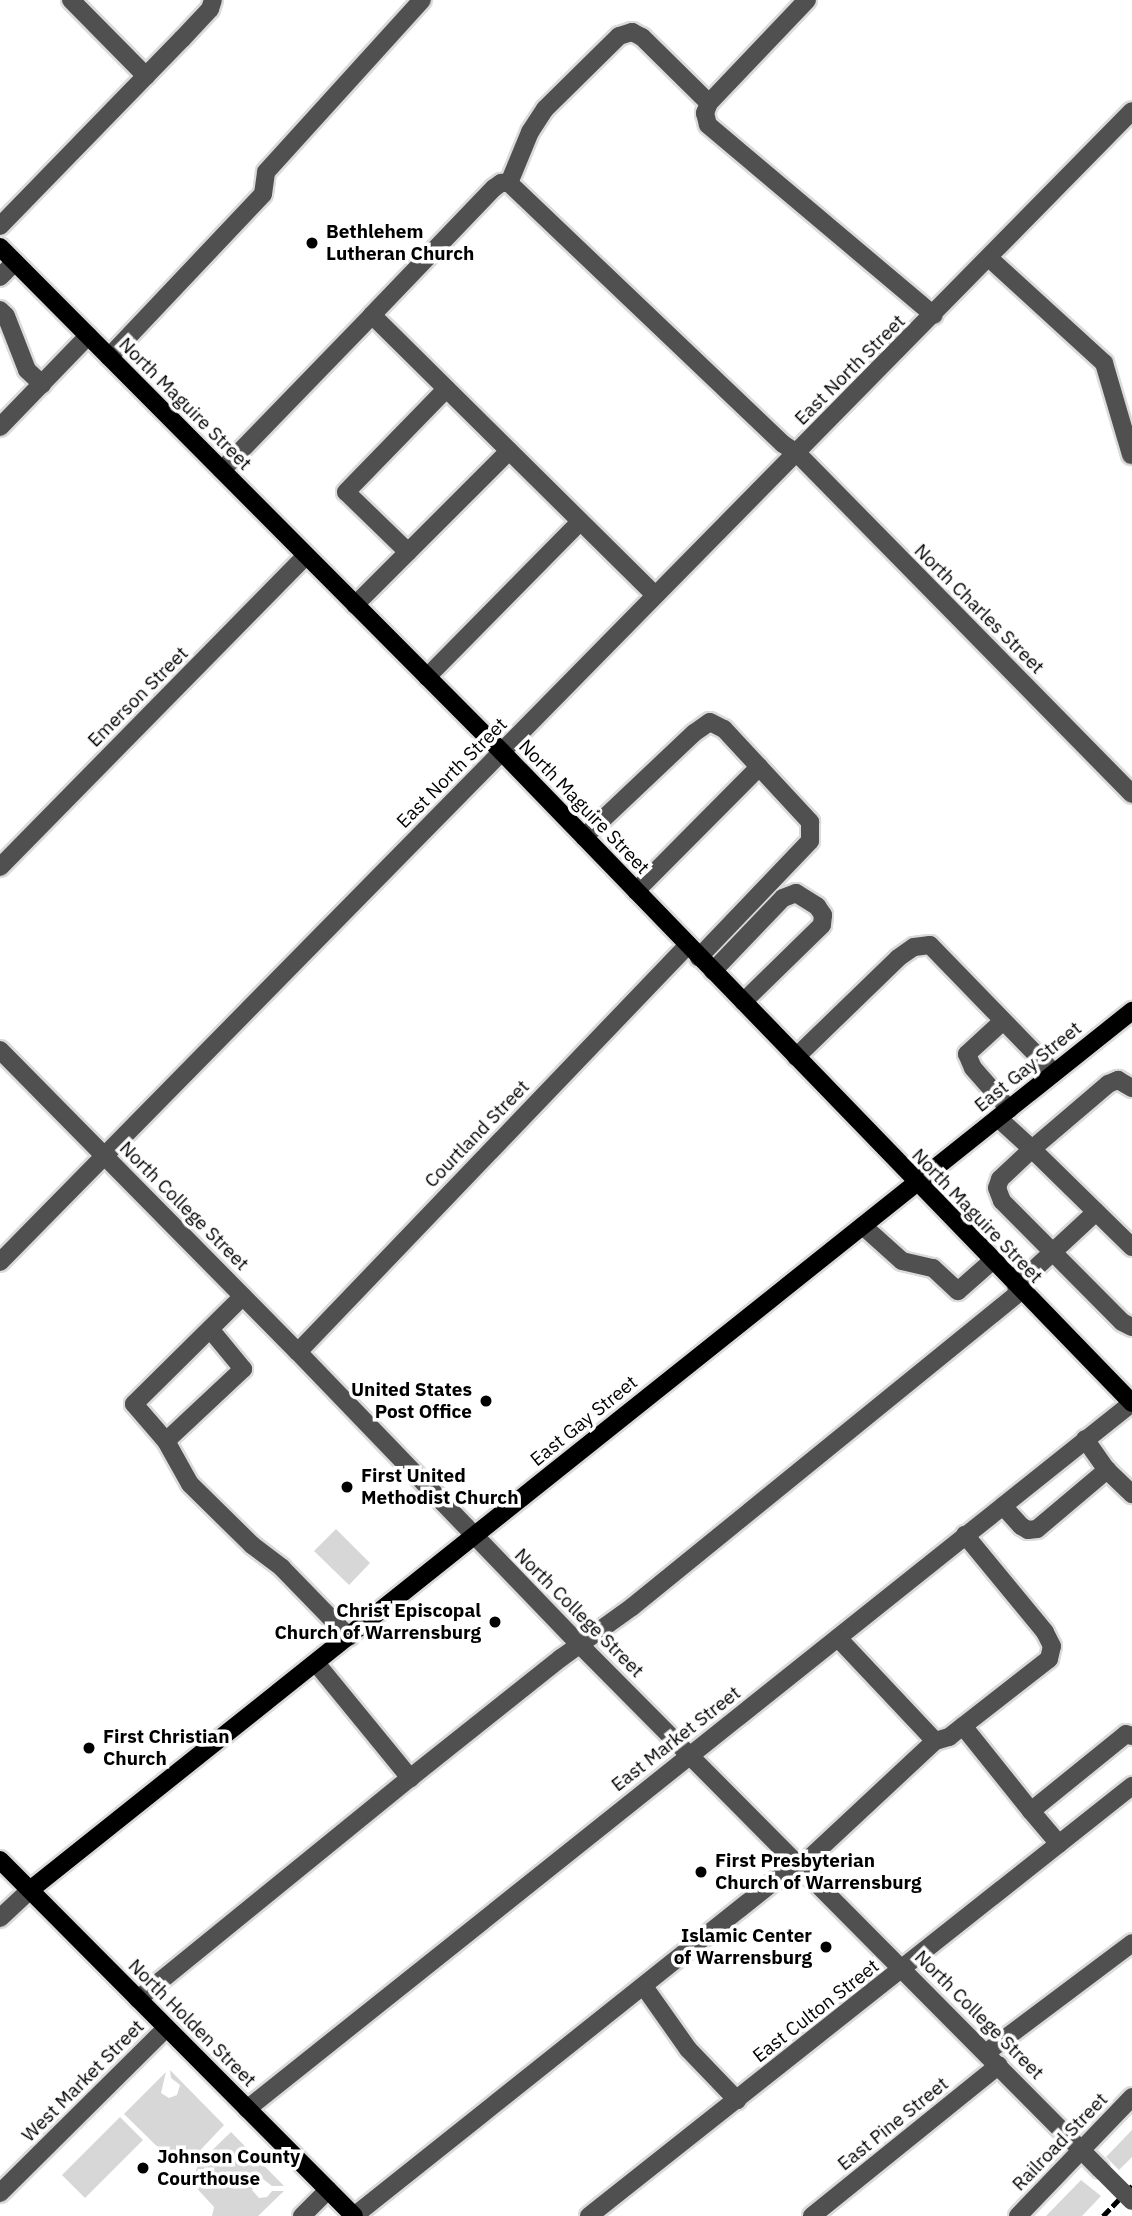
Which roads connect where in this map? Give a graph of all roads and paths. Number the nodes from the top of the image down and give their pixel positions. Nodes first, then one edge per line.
1 (71, 0) edge
2 (213, 0) edge
3 (422, 0) edge
4 (807, 0) edge
5 (146, 76) junction
6 (709, 103) junction
7 (1132, 111) edge
8 (509, 183) junction
9 (0, 226) edge
10 (0, 247) edge
11 (989, 258) junction
12 (15, 262) junction
13 (0, 276) edge
14 (0, 310) edge
15 (372, 314) junction
16 (934, 315) junction
17 (89, 337) junction
18 (109, 357) junction
19 (42, 384) junction
20 (446, 389) junction
21 (0, 427) edge
22 (509, 451) junction
23 (797, 453) junction
24 (1131, 455) edge
25 (222, 470) junction
26 (580, 522) junction
27 (408, 552) junction
28 (306, 556) junction
29 (654, 595) junction
30 (355, 605) junction
31 (427, 677) junction
32 (502, 752) junction
33 (759, 767) junction
34 (1132, 793) edge
35 (584, 837) junction
36 (0, 867) edge
37 (636, 891) junction
38 (693, 951) junction
39 (713, 971) junction
40 (743, 1002) junction
41 (1132, 1011) edge
42 (1003, 1021) junction
43 (3, 1058) edge
44 (796, 1058) junction
45 (1054, 1073) junction
46 (1132, 1088) edge
47 (1003, 1114) junction
48 (1032, 1149) junction
49 (104, 1155) junction
50 (917, 1184) junction
51 (1096, 1212) junction
52 (863, 1226) junction
53 (1132, 1247) edge
54 (1053, 1253) junction
55 (992, 1261) junction
56 (0, 1262) edge
57 (1019, 1289) junction
58 (243, 1296) junction
59 (1132, 1327) edge
60 (210, 1329) junction
61 (298, 1352) junction
62 (1132, 1403) edge
63 (1085, 1439) junction
64 (166, 1441) junction
65 (1107, 1470) junction
66 (1132, 1494) edge
67 (1003, 1506) junction
68 (965, 1535) junction
69 (473, 1536) junction
70 (349, 1637) junction
71 (838, 1637) junction
72 (580, 1645) junction
73 (316, 1663) junction
74 (963, 1726) junction
75 (1132, 1736) edge
76 (935, 1741) junction
77 (690, 1754) junction
78 (410, 1777) junction
79 (1132, 1786) edge
80 (1031, 1811) junction
81 (1059, 1844) junction
82 (0, 1860) edge
83 (801, 1866) junction
84 (30, 1890) junction
85 (0, 1918) edge
86 (1132, 1942) edge
87 (904, 1969) junction
88 (645, 1988) junction
89 (138, 1999) junction
90 (166, 2028) junction
91 (993, 2059) junction
92 (1132, 2097) edge
93 (737, 2100) junction
94 (247, 2109) junction
95 (1081, 2150) junction
96 (328, 2190) junction
97 (0, 2193) edge
98 (1132, 2202) edge
99 (302, 2216) edge
100 (354, 2216) edge
101 (589, 2216) edge
102 (812, 2216) edge
103 (1018, 2216) edge

1 - 5 street
2 - 5 street
3 - 18 street
4 - 6 street
5 - 9 street
6 - 8 street
6 - 16 street, East North Street
7 - 11 street, East North Street
8 - 15 street
8 - 23 street, North Charles Street
10 - 12 main road, North Maguire Street
11 - 16 street, East North Street
11 - 24 street
12 - 13 street
12 - 17 main road, North Maguire Street
14 - 19 street
15 - 20 street
15 - 25 street
16 - 23 street, East North Street
17 - 18 main road, North Maguire Street
17 - 19 street
18 - 25 main road, North Maguire Street
19 - 21 street
20 - 22 street
20 - 27 street
22 - 26 street
22 - 27 street
23 - 29 street, East North Street
23 - 34 street, North Charles Street
25 - 28 main road, North Maguire Street
26 - 29 street
26 - 31 street
27 - 30 street
28 - 30 main road, North Maguire Street
28 - 36 street, Emerson Street
29 - 32 street, East North Street
30 - 31 main road, North Maguire Street
31 - 32 main road, North Maguire Street
32 - 35 main road, North Maguire Street
32 - 49 street, East North Street
33 - 35 street, Courtland Street
33 - 37 street
33 - 38 street, Courtland Street
35 - 37 main road, North Maguire Street
37 - 38 main road, North Maguire Street
38 - 39 main road, North Maguire Street
38 - 61 street, Courtland Street
39 - 40 main road, North Maguire Street
39 - 40 street
40 - 44 main road, North Maguire Street
41 - 45 main road, East Gay Street
42 - 44 street
42 - 45 street
42 - 47 street
43 - 49 street, North College Street
44 - 50 main road, North Maguire Street
45 - 47 main road, East Gay Street
46 - 48 street
47 - 48 street
47 - 50 main road, East Gay Street
48 - 51 street
48 - 54 street
49 - 56 street, East North Street
49 - 58 street, North College Street
50 - 52 main road, East Gay Street
50 - 55 main road, North Maguire Street
51 - 53 street
51 - 54 street
52 - 55 street
52 - 69 main road, East Gay Street
54 - 57 street
54 - 59 street
55 - 57 main road, North Maguire Street
57 - 62 main road, North Maguire Street
57 - 72 street
58 - 60 street
58 - 61 street, North College Street
60 - 64 street
60 - 64 street
61 - 69 street, North College Street
62 - 63 street, East Market Street
63 - 65 street
63 - 67 street, East Market Street
64 - 70 street
65 - 66 street
65 - 67 street
67 - 68 street, East Market Street
68 - 71 street, East Market Street
68 - 74 street
69 - 70 main road, East Gay Street
69 - 72 street, North College Street
70 - 73 main road, East Gay Street
71 - 76 street
71 - 77 street, East Market Street
72 - 77 street, North College Street
72 - 78 street
73 - 78 street
73 - 84 main road, East Gay Street
74 - 76 street
74 - 80 street
75 - 80 street
76 - 83 street
77 - 83 street, North College Street
77 - 94 street, East Market Street
78 - 89 street
79 - 81 street, East Culton Street
80 - 81 street
81 - 87 street, East Culton Street
82 - 84 main road, North Holden Street
83 - 87 street, North College Street
83 - 88 street
84 - 85 street
84 - 89 main road, North Holden Street
86 - 91 street, East Pine Street
87 - 91 street, North College Street
87 - 93 street, East Culton Street
88 - 93 street
88 - 100 street
89 - 90 main road, North Holden Street
90 - 94 main road, North Holden Street
90 - 97 street, West Market Street
91 - 95 street, North College Street
91 - 102 street, East Pine Street
92 - 95 street, Railroad Street
93 - 101 street, East Culton Street
94 - 96 main road, North Holden Street
95 - 98 street, North College Street, bridge
95 - 103 street, Railroad Street
96 - 99 street
96 - 100 main road, North Holden Street

